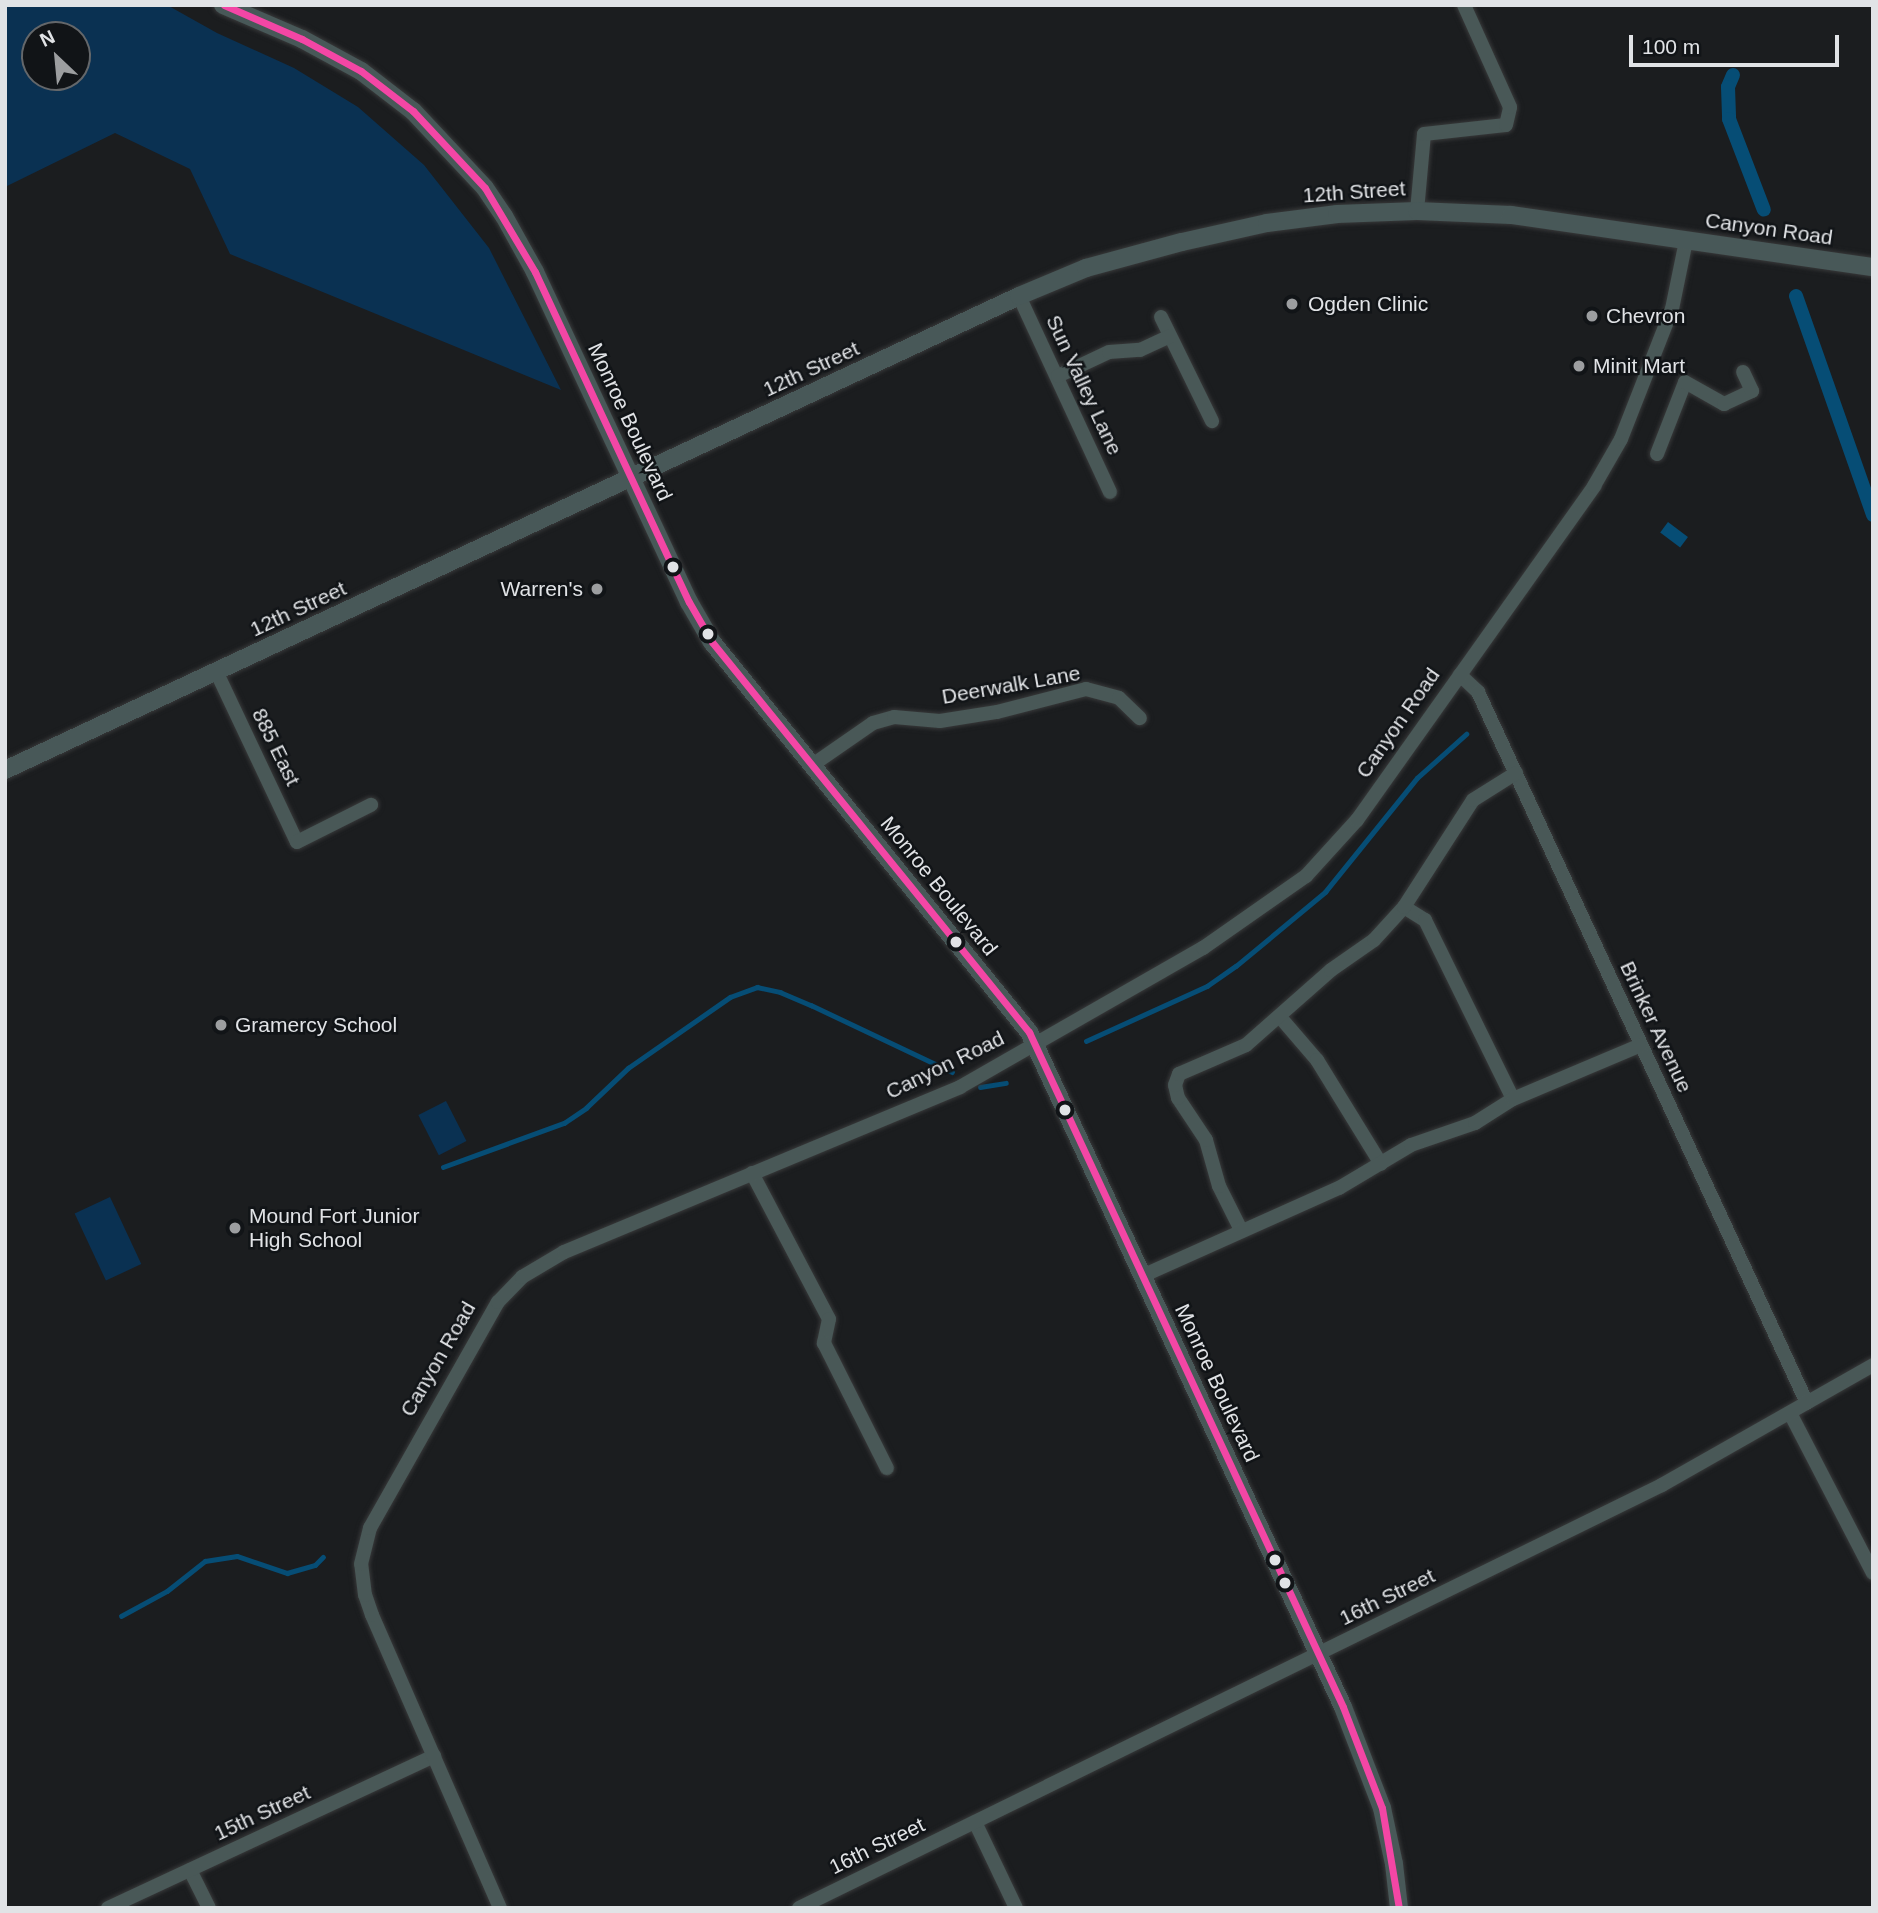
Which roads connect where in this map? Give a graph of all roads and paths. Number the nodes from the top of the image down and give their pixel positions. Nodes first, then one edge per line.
1 (223, 5) edge
2 (1464, 5) edge
3 (1417, 211) junction
4 (1686, 240) junction
5 (1873, 267) edge
6 (1019, 296) junction
7 (1160, 317) dead end
8 (1170, 336) junction
9 (1743, 372) dead end
10 (1058, 376) junction
11 (1212, 421) dead end
12 (1657, 454) dead end
13 (631, 478) junction
14 (1110, 492) dead end
15 (216, 671) junction
16 (1460, 676) junction
17 (1140, 718) dead end
18 (811, 766) junction
19 (5, 770) edge
20 (1516, 773) junction
21 (371, 805) dead end
22 (1405, 906) junction
23 (1280, 1017) junction
24 (1642, 1045) junction
25 (1035, 1046) junction
26 (1513, 1099) junction
27 (1381, 1164) junction
28 (752, 1173) junction
29 (1241, 1230) junction
30 (1142, 1276) junction
31 (1873, 1366) edge
32 (1807, 1403) junction
33 (1790, 1413) junction
34 (887, 1468) dead end
35 (1873, 1573) edge
36 (1318, 1654) junction
37 (434, 1756) junction
38 (975, 1822) junction
39 (190, 1870) junction
40 (108, 1908) edge
41 (208, 1908) edge
42 (500, 1908) edge
43 (799, 1908) edge
44 (1017, 1908) edge
45 (1399, 1908) edge

1 - 13 main road, Monroe Boulevard
2 - 3 street
3 - 4 main road, 12th Street
3 - 6 main road, 12th Street
4 - 5 main road, Canyon Road
4 - 16 street, Canyon Road
6 - 10 street, Sun Valley Lane
6 - 13 main road, 12th Street
7 - 8 street
8 - 10 street
8 - 11 street
9 - 12 street
10 - 14 street, Sun Valley Lane
13 - 15 main road, 12th Street
13 - 18 main road, Monroe Boulevard
15 - 19 main road, 12th Street
15 - 21 street, 885 East
16 - 20 street, Brinker Avenue
16 - 25 street, Canyon Road
17 - 18 street, Deerwalk Lane
18 - 25 main road, Monroe Boulevard
20 - 22 street
20 - 24 street, Brinker Avenue
22 - 23 street
22 - 26 street
23 - 27 street
23 - 29 street
24 - 26 street
24 - 32 street, Brinker Avenue
25 - 28 street, Canyon Road
25 - 30 main road, Monroe Boulevard
26 - 27 street
27 - 29 street
28 - 34 street
28 - 37 street, Canyon Road
29 - 30 street
30 - 36 main road, Monroe Boulevard
31 - 32 street, 16th Street
32 - 33 street, 16th Street
33 - 35 street
33 - 36 street, 16th Street
36 - 38 street, 16th Street
36 - 45 main road, Monroe Boulevard
37 - 39 street, 15th Street
37 - 42 street, Canyon Road
38 - 43 street, 16th Street
38 - 44 street
39 - 40 street, 15th Street
39 - 41 street

